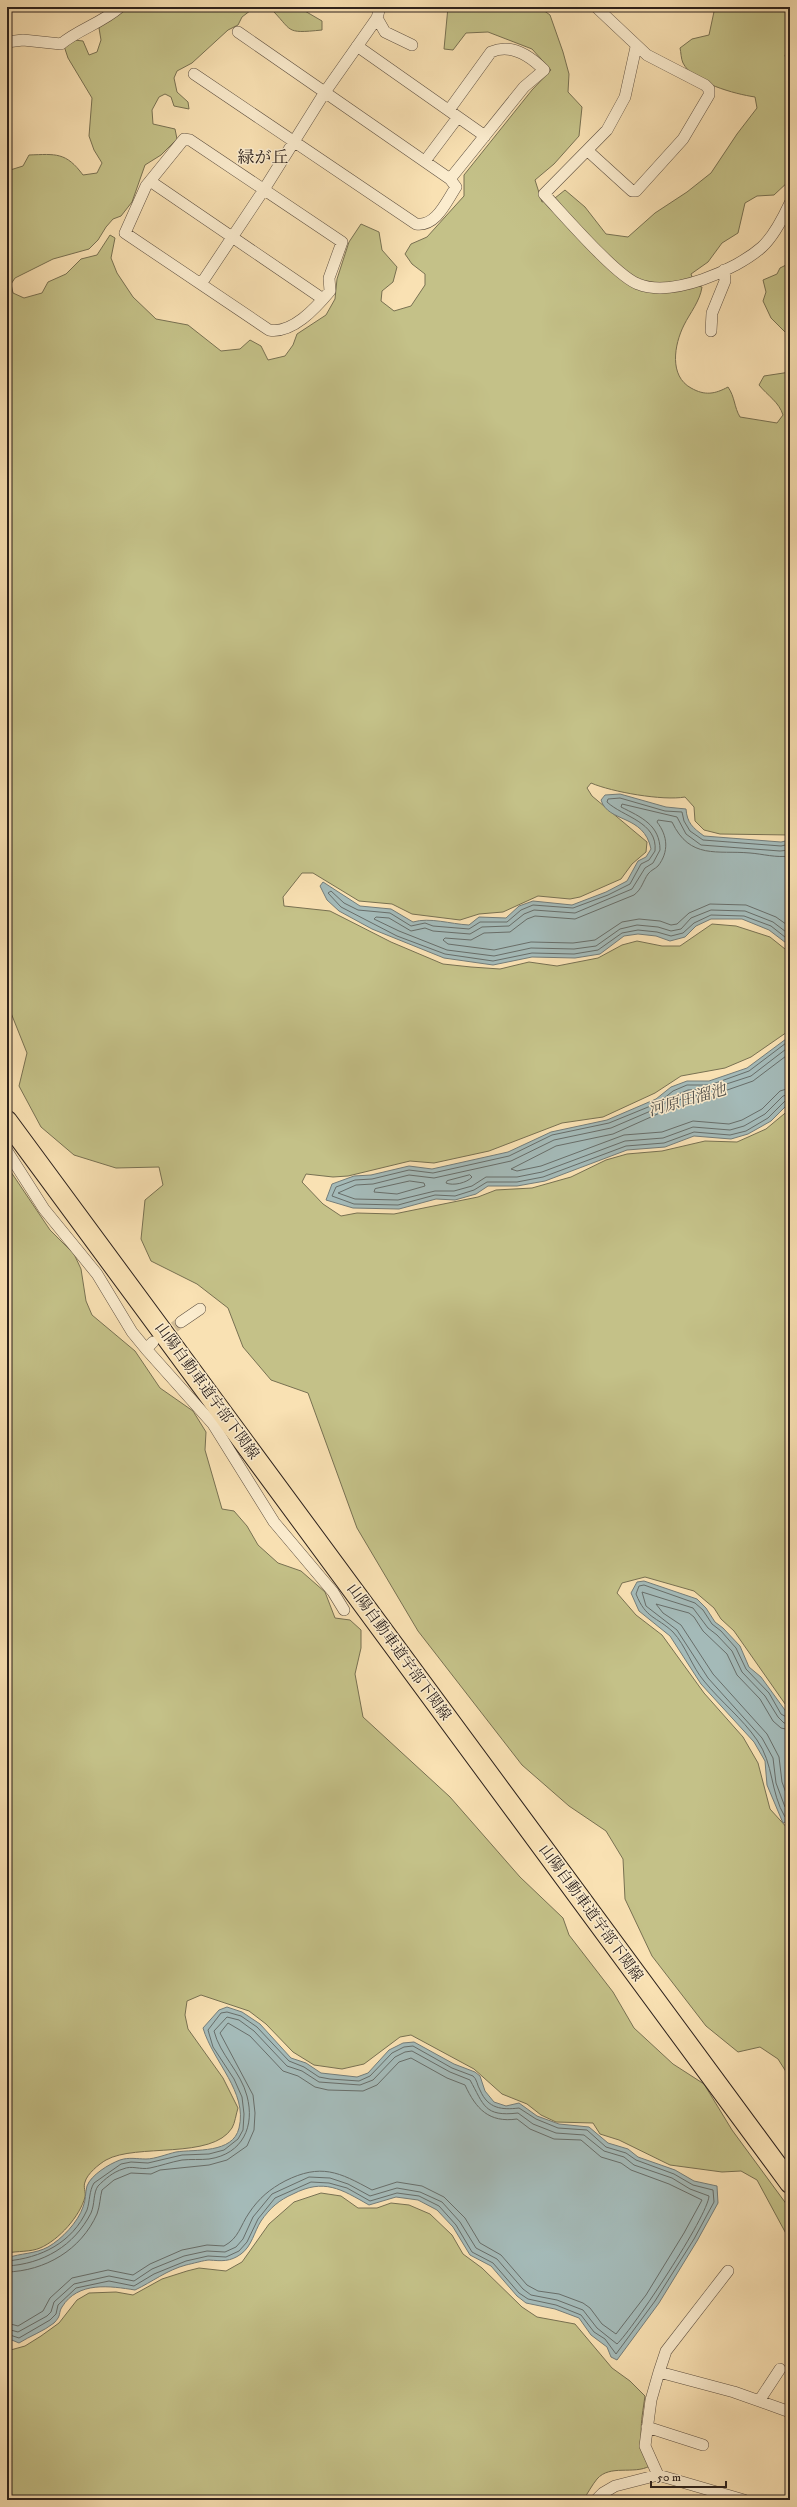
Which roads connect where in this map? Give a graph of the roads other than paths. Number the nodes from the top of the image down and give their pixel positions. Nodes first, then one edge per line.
1 (120, 7) edge
2 (380, 7) edge
3 (596, 7) edge
4 (377, 18) junction
5 (238, 32) dead end
6 (7, 42) edge
7 (412, 45) dead end
8 (358, 46) junction
9 (636, 47) junction
10 (194, 74) dead end
11 (325, 92) junction
12 (453, 114) junction
13 (485, 136) junction
14 (294, 141) junction
15 (588, 151) junction
16 (425, 161) junction
17 (450, 179) junction
18 (150, 181) junction
19 (264, 191) junction
20 (790, 204) edge
21 (232, 237) junction
22 (724, 270) junction
23 (201, 284) junction
24 (323, 299) junction
25 (711, 331) dead end
26 (7, 1121) edge
27 (7, 1151) edge
28 (200, 1309) dead end
29 (181, 1322) tunnel mouth
30 (344, 1610) dead end
31 (790, 2183) edge
32 (728, 2271) dead end
33 (780, 2370) dead end
34 (659, 2372) junction
35 (759, 2401) junction
36 (790, 2412) edge
37 (647, 2426) junction
38 (703, 2445) dead end
39 (658, 2475) junction
40 (596, 2500) edge
41 (744, 2500) edge

1 - 6 street
2 - 4 street
3 - 9 street
4 - 7 street
4 - 8 street
5 - 11 street
8 - 11 street
8 - 12 street
9 - 15 street
9 - 15 street
10 - 14 street
11 - 14 street
11 - 16 street
12 - 13 street
12 - 13 street
12 - 16 street
13 - 17 street
14 - 17 street
14 - 19 street
15 - 22 street
16 - 17 street
18 - 19 street
18 - 21 street
18 - 23 street
19 - 21 street
19 - 24 street
20 - 22 street
21 - 23 street
21 - 24 street
22 - 25 street
23 - 24 street
26 - 31 highway, 山陽自動車道宇部下関線
27 - 30 street
28 - 29 street
32 - 34 street
33 - 35 street
34 - 35 street
34 - 37 street
35 - 36 street
37 - 38 street
37 - 39 street
39 - 40 street
39 - 41 street

